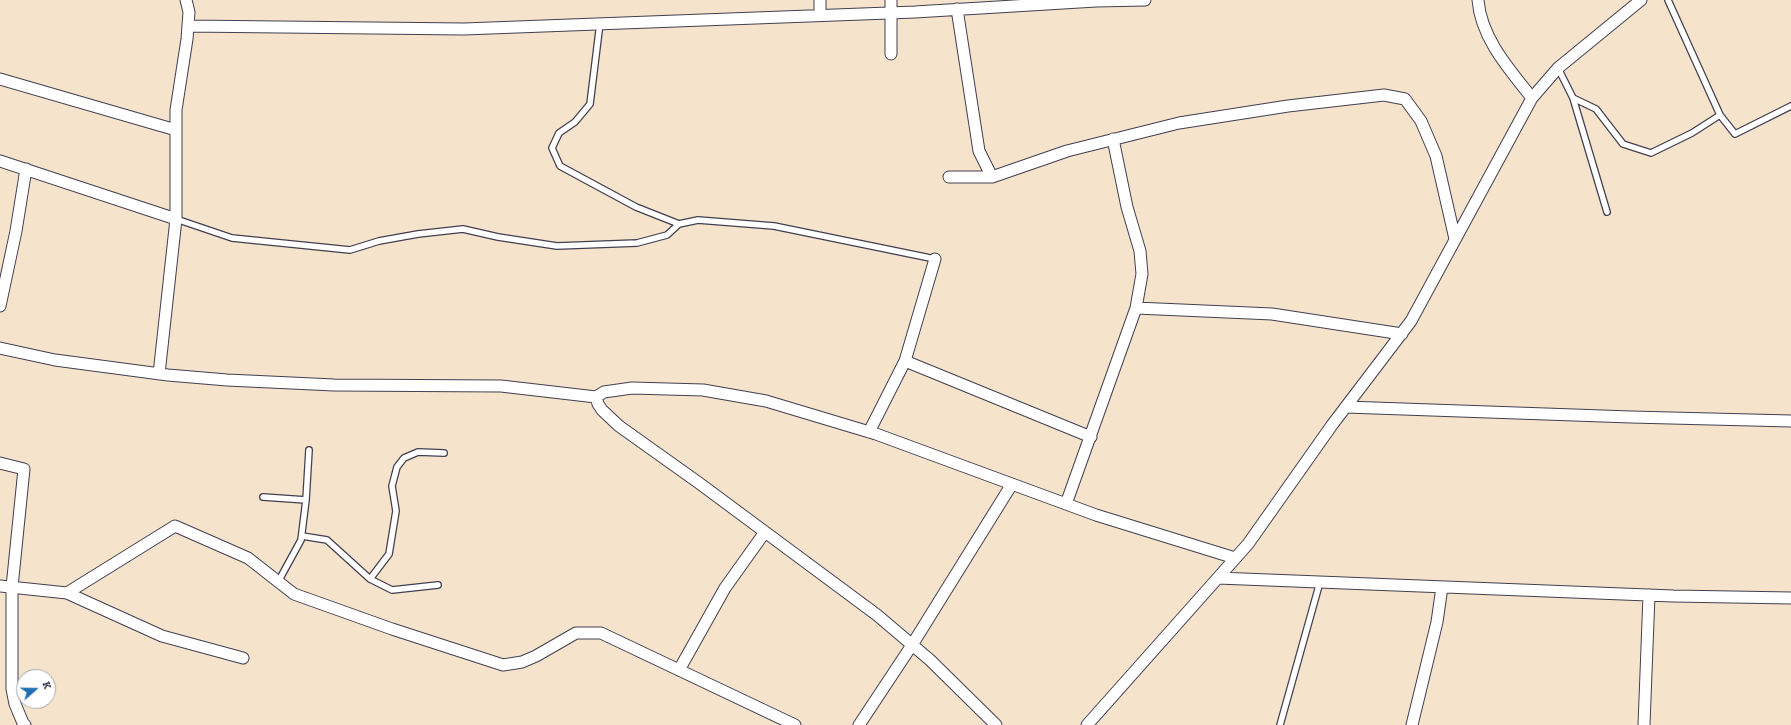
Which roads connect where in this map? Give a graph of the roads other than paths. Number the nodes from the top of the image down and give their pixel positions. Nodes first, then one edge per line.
1 (186, 0) edge
2 (820, 0) edge
3 (891, 0) edge
4 (1145, 0) edge
5 (1478, 0) edge
6 (1641, 0) edge
7 (1668, 0) edge
8 (957, 9) junction
9 (890, 12) junction
10 (820, 15) junction
11 (600, 23) junction
12 (188, 26) junction
13 (891, 54) dead end
14 (1558, 68) junction
15 (0, 79) edge
16 (1532, 98) junction
17 (1573, 98) junction
18 (1791, 106) edge
19 (1720, 115) junction
20 (176, 130) junction
21 (1113, 139) junction
22 (0, 161) edge
23 (26, 169) junction
24 (949, 177) dead end
25 (992, 177) junction
26 (1607, 212) dead end
27 (176, 219) junction
28 (679, 224) junction
29 (1455, 239) junction
30 (935, 259) joint
31 (0, 306) edge
32 (1136, 308) junction
33 (1402, 334) junction
34 (0, 348) edge
35 (905, 361) junction
36 (159, 374) junction
37 (596, 397) junction
38 (1346, 407) junction
39 (1791, 420) edge
40 (870, 432) junction
41 (1091, 437) junction
42 (310, 450) dead end
43 (444, 453) dead end
44 (0, 463) edge
45 (1012, 484) junction
46 (263, 497) dead end
47 (306, 500) junction
48 (1066, 504) junction
49 (765, 532) junction
50 (302, 536) junction
51 (1235, 558) junction
52 (1218, 578) junction
53 (370, 579) junction
54 (278, 582) junction
55 (1320, 582) junction
56 (438, 585) dead end
57 (0, 586) edge
58 (12, 587) junction
59 (1442, 587) junction
60 (67, 593) junction
61 (1649, 595) junction
62 (1791, 598) edge
63 (912, 645) junction
64 (243, 658) dead end
65 (679, 670) junction
66 (1093, 724) edge
67 (26, 725) edge
68 (794, 725) edge
69 (859, 725) edge
70 (996, 725) edge
71 (1280, 725) edge
72 (1412, 725) edge
73 (1644, 725) edge

1 - 12 street
2 - 10 street
3 - 9 street
4 - 8 street
5 - 16 street
6 - 14 street
7 - 19 lane
8 - 9 street
8 - 25 street
9 - 10 street
9 - 13 street
10 - 11 street
11 - 12 street
11 - 28 lane
12 - 20 street
14 - 16 street
14 - 17 lane
15 - 20 street
16 - 29 street
17 - 19 lane
17 - 26 lane
18 - 19 lane
20 - 27 street
21 - 25 street
21 - 29 street
21 - 32 street
22 - 23 street
23 - 27 street
23 - 31 street
24 - 25 street
27 - 28 lane
27 - 36 street
28 - 30 lane
29 - 33 street
30 - 35 street
32 - 33 street
32 - 41 street
33 - 38 street
34 - 36 street
35 - 40 street
35 - 41 street
36 - 37 street
37 - 40 street
37 - 49 street
38 - 39 street
38 - 51 street
40 - 45 street
41 - 48 street
42 - 47 lane
43 - 53 lane
44 - 58 street
45 - 48 street
45 - 63 street
46 - 47 lane
47 - 50 lane
48 - 51 street
49 - 63 street
49 - 65 street
50 - 53 lane
50 - 54 lane
51 - 52 street
52 - 55 street
52 - 66 street
53 - 56 lane
54 - 60 street
54 - 65 street
55 - 59 street
55 - 71 lane
57 - 58 street
58 - 60 street
58 - 67 street
59 - 61 street
59 - 72 street
60 - 64 street
61 - 62 street
61 - 73 street
63 - 69 street
63 - 70 street
65 - 68 street

